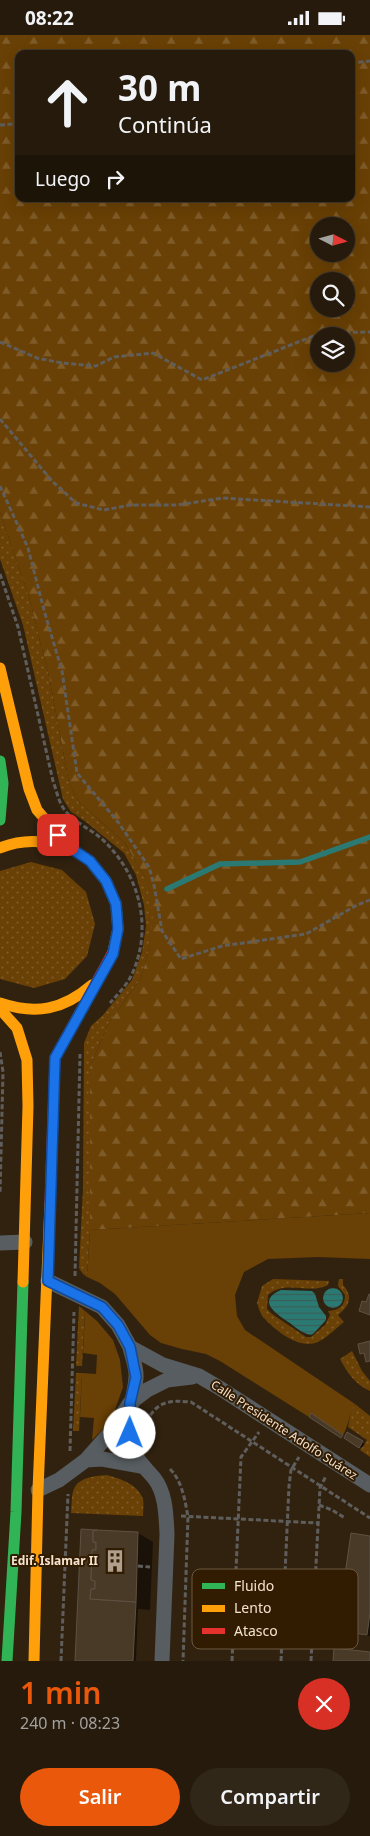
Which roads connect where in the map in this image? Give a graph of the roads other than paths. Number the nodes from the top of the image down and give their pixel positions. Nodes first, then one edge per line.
1 (0, 668) edge
2 (0, 761) edge
3 (0, 820) edge
4 (69, 847) junction
5 (0, 848) edge
6 (101, 977) junction
7 (0, 1003) edge
8 (0, 1009) edge
9 (25, 1242) junction
10 (0, 1243) edge
11 (48, 1281) junction
12 (130, 1347) junction
13 (198, 1377) junction
14 (130, 1403) junction
15 (86, 1460) junction
16 (141, 1466) junction
17 (370, 1485) edge
18 (38, 1490) junction
19 (7, 1661) edge
20 (34, 1661) edge
21 (162, 1661) edge

1 - 4 main road
2 - 3 main road
4 - 5 main road
4 - 6 main road
6 - 7 main road
6 - 11 main road
8 - 9 main road
9 - 10 street
9 - 19 main road
11 - 12 street
11 - 18 main road
12 - 13 street, Calle Presidente Adolfo Suárez
12 - 14 street
13 - 14 street
13 - 17 street, Calle Presidente Adolfo Suárez
14 - 15 street
14 - 16 street
15 - 16 street
15 - 18 street
16 - 21 street
18 - 20 main road

